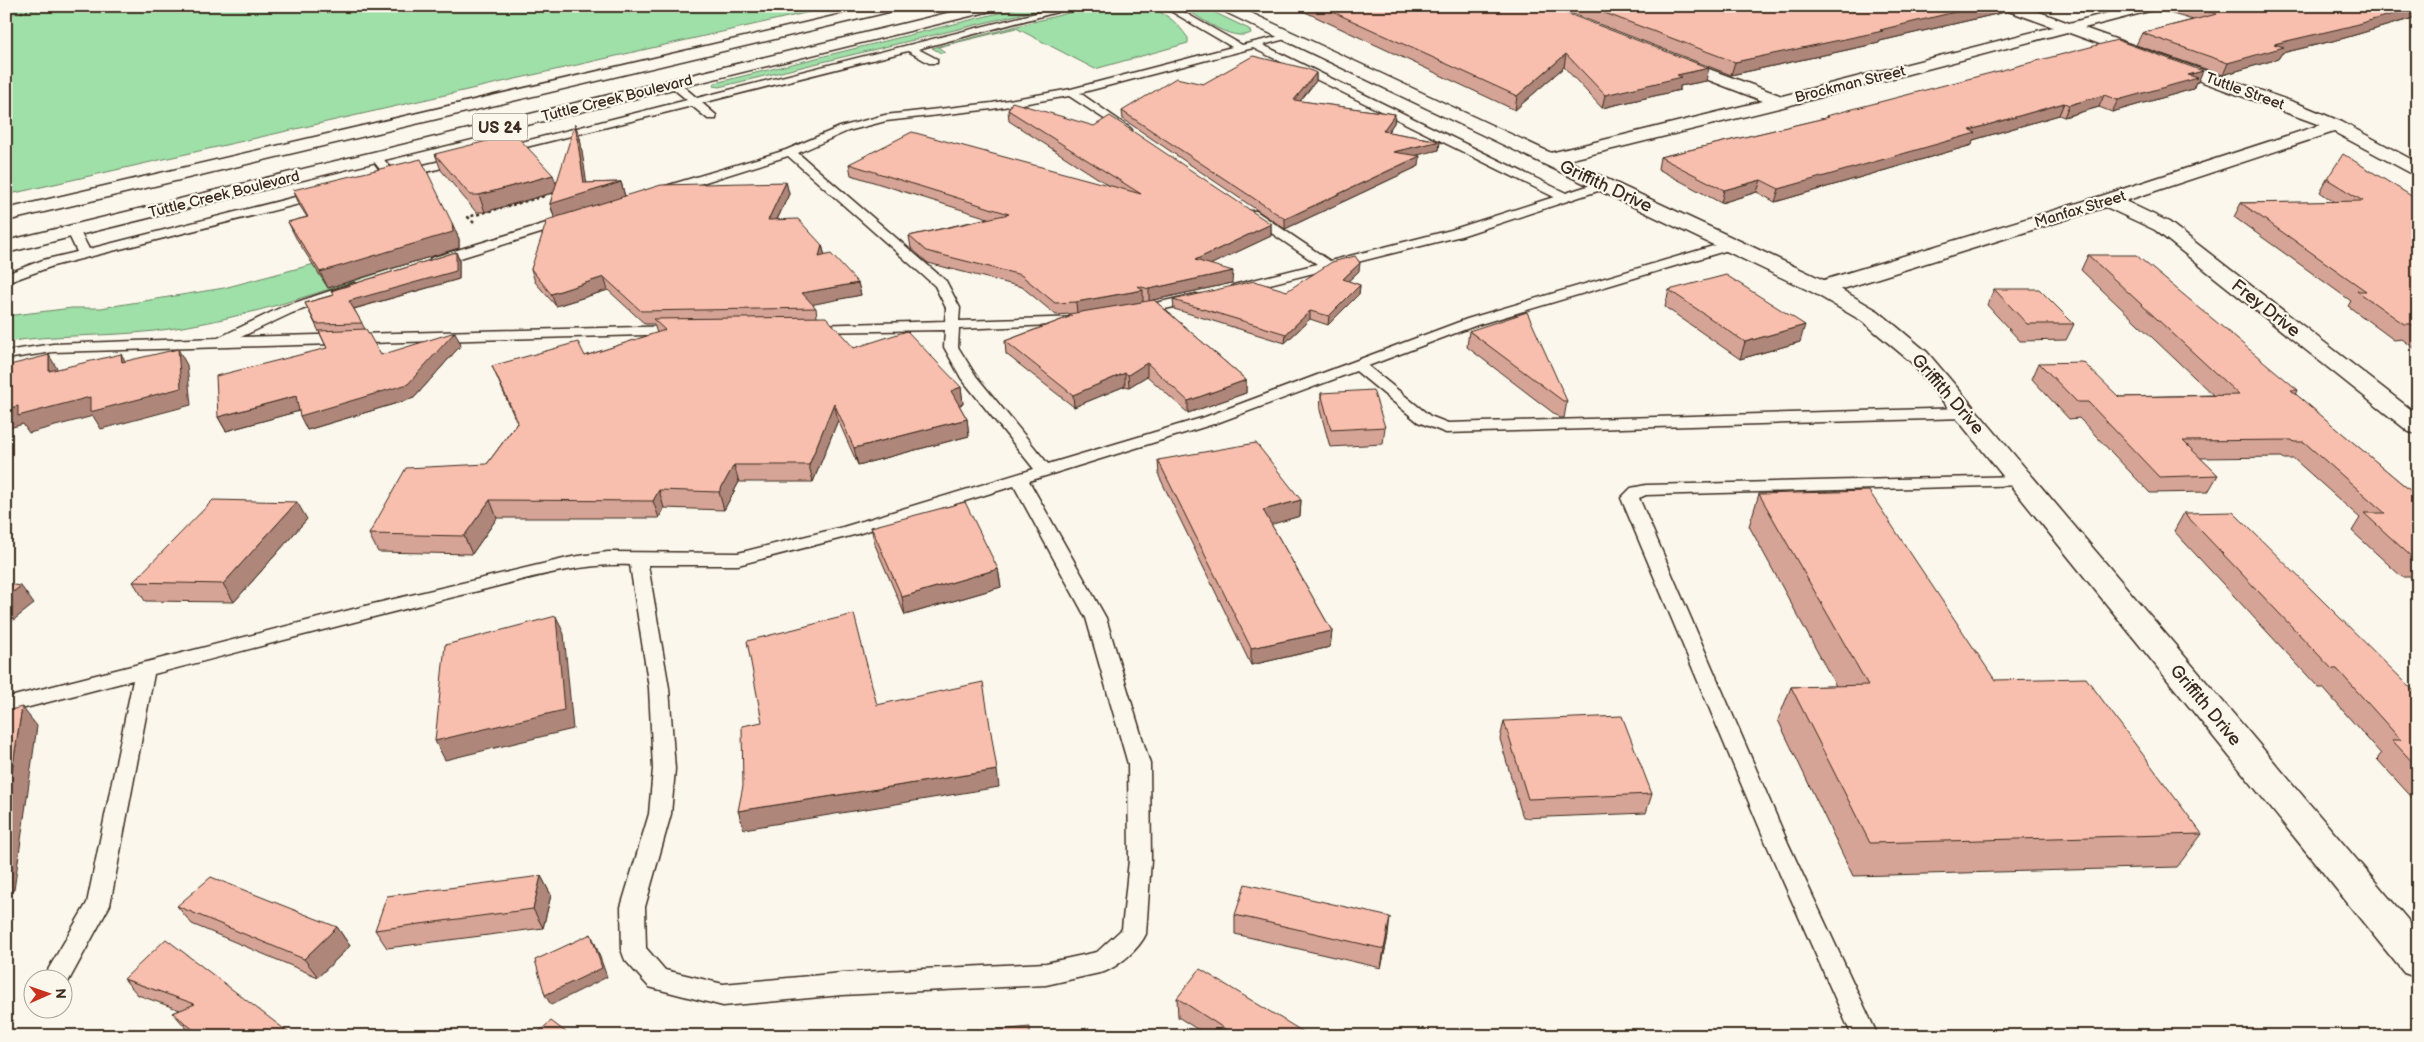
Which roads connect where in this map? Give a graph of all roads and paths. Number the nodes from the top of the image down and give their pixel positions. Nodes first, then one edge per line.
1 (55, 6) edge
2 (897, 6) edge
3 (995, 6) edge
4 (1076, 6) edge
5 (1166, 6) edge
6 (1224, 6) edge
7 (2008, 6) edge
8 (2152, 6) edge
9 (6, 14) edge
10 (2068, 28) junction
11 (1286, 36) junction
12 (1253, 44) junction
13 (1239, 47) junction
14 (910, 48) junction
15 (1657, 54) edge
16 (934, 62) dead end
17 (674, 84) junction
18 (1071, 92) junction
19 (694, 102) junction
20 (1781, 102) junction
21 (712, 117) dead end
22 (2336, 126) junction
23 (1137, 137) edge
24 (790, 152) junction
25 (376, 157) junction
26 (1548, 159) junction
27 (2418, 171) edge
28 (1603, 185) junction
29 (539, 190) edge
30 (328, 193) edge
31 (655, 194) edge
32 (1564, 197) junction
33 (2108, 200) junction
34 (1245, 209) edge
35 (6, 215) edge
36 (469, 218) dead end
37 (574, 219) edge
38 (73, 231) junction
39 (1730, 245) junction
40 (6, 247) edge
41 (85, 254) junction
42 (426, 264) edge
43 (1327, 265) junction
44 (6, 279) edge
45 (370, 282) edge
46 (1822, 288) junction
47 (1123, 314) edge
48 (1095, 318) edge
49 (953, 326) junction
50 (799, 329) edge
51 (692, 330) edge
52 (221, 342) junction
53 (6, 355) edge
54 (1358, 365) junction
55 (1965, 413) junction
56 (2418, 427) edge
57 (1045, 471) junction
58 (1019, 479) junction
59 (2022, 481) junction
60 (638, 559) junction
61 (145, 669) junction
62 (6, 706) edge
63 (2418, 961) edge
64 (61, 970) edge
65 (1864, 1036) edge

1 - 9 path
2 - 35 main road, Tuttle Creek Boulevard / US 24
3 - 17 main road, Tuttle Creek Boulevard / US 24
4 - 14 lane
5 - 13 lane
6 - 11 main road, Griffith Drive
7 - 10 main road, Tuttle Street
8 - 10 main road, Brockman Street
10 - 20 main road, Brockman Street
10 - 22 main road, Tuttle Street
11 - 12 lane
11 - 26 main road, Griffith Drive
12 - 13 lane
12 - 32 lane
13 - 18 lane
14 - 16 lane
14 - 19 lane
15 - 20 main road
17 - 19 lane
17 - 25 main road, Tuttle Creek Boulevard / US 24
18 - 23 lane
18 - 24 lane
19 - 21 lane
19 - 25 lane
20 - 26 main road, Brockman Street
22 - 27 main road, Tuttle Street
22 - 33 main road, Manfax Street
24 - 31 lane
24 - 49 lane
25 - 38 main road, Tuttle Creek Boulevard / US 24
26 - 28 main road, Griffith Drive
28 - 32 lane
28 - 39 main road, Griffith Drive
29 - 36 path
30 - 41 lane
32 - 43 lane
33 - 46 main road, Manfax Street
33 - 56 main road, Frey Drive
34 - 43 lane
37 - 42 lane
38 - 40 main road, Tuttle Creek Boulevard / US 24
38 - 41 lane
39 - 46 main road, Griffith Drive
39 - 54 lane
41 - 44 lane
43 - 47 lane
45 - 52 lane
46 - 55 main road, Griffith Drive
48 - 49 lane
49 - 50 lane
49 - 57 lane
51 - 52 lane
52 - 53 lane
54 - 55 lane
54 - 57 lane
55 - 59 main road, Griffith Drive
57 - 58 lane
58 - 60 lane
58 - 60 lane
59 - 63 main road, Griffith Drive
59 - 65 lane
60 - 61 lane
61 - 62 lane
61 - 64 lane

